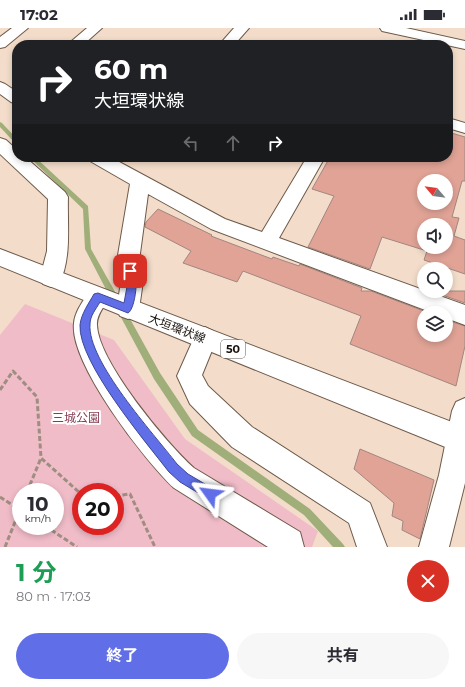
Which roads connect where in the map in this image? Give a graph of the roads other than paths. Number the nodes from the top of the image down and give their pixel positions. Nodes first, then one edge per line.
1 (21, 28) edge
2 (95, 28) edge
3 (242, 28) edge
4 (387, 31) edge
5 (80, 40) edge
6 (231, 40) edge
7 (437, 40) edge
8 (453, 43) edge
9 (0, 44) edge
10 (465, 45) edge
11 (453, 125) edge
12 (465, 128) edge
13 (0, 144) edge
14 (12, 155) edge
15 (19, 162) edge
16 (114, 162) edge
17 (313, 162) edge
18 (140, 182) junction
19 (266, 243) junction
20 (0, 258) edge
21 (51, 278) junction
22 (98, 297) junction
23 (128, 309) junction
24 (465, 315) edge
25 (205, 338) junction
26 (465, 411) edge
27 (463, 440) edge
28 (289, 547) edge
29 (372, 547) edge
30 (434, 547) edge

1 - 9 street
2 - 5 street
3 - 6 street
4 - 7 street
8 - 10 street
11 - 12 street
13 - 14 street
15 - 21 street
16 - 18 street
17 - 19 street
18 - 19 street
18 - 23 street
19 - 24 street
20 - 21 street, 大垣環状線 / 50
21 - 22 street, 大垣環状線 / 50
22 - 23 street, 大垣環状線 / 50
22 - 28 street
23 - 25 street, 大垣環状線 / 50
25 - 27 street, 大垣環状線 / 50
25 - 29 street
26 - 27 street
27 - 30 street

